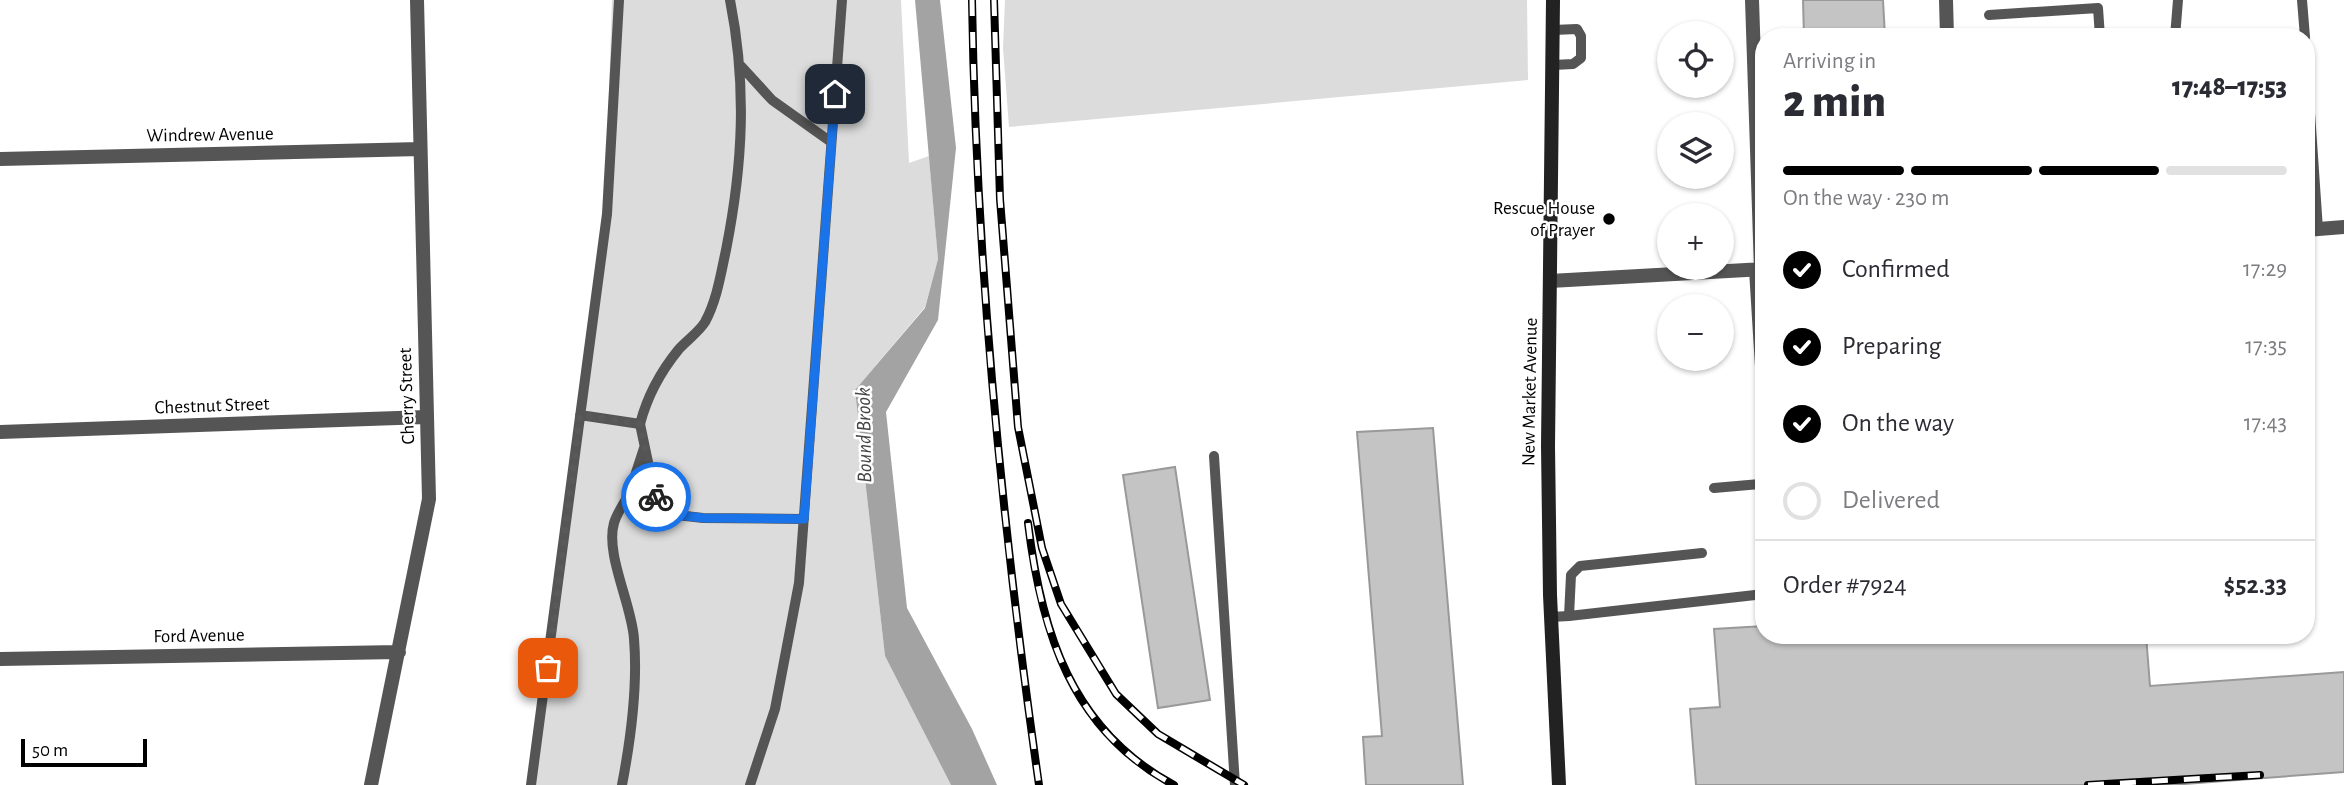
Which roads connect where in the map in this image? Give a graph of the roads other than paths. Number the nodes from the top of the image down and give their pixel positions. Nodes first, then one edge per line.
1 (417, 0) edge
2 (619, 0) edge
3 (730, 0) edge
4 (842, 0) edge
5 (1553, 0) edge
6 (1752, 0) edge
7 (1947, 0) edge
8 (2178, 0) edge
9 (2302, 0) edge
10 (1989, 15) dead end
11 (1947, 28) edge
12 (2099, 28) edge
13 (2176, 28) edge
14 (2304, 28) edge
15 (1553, 30) junction
16 (1553, 65) junction
17 (741, 66) junction
18 (1755, 101) edge
19 (831, 142) junction
20 (420, 149) junction
21 (0, 159) edge
22 (2344, 227) edge
23 (2315, 230) edge
24 (1755, 269) edge
25 (1550, 281) junction
26 (580, 415) junction
27 (426, 417) junction
28 (640, 424) junction
29 (0, 432) edge
30 (645, 446) junction
31 (1214, 456) dead end
32 (1755, 484) edge
33 (1714, 488) dead end
34 (629, 494) junction
35 (656, 500) junction
36 (804, 519) junction
37 (1702, 553) dead end
38 (1755, 595) edge
39 (1569, 616) junction
40 (1551, 617) junction
41 (399, 652) junction
42 (0, 659) edge
43 (371, 785) edge
44 (531, 785) edge
45 (622, 785) edge
46 (750, 785) edge
47 (1235, 785) edge
48 (1559, 785) edge

1 - 20 street, Cherry Street
2 - 26 lane
3 - 17 lane
4 - 19 lane
5 - 15 main road, New Market Avenue
6 - 18 street
7 - 11 street
8 - 13 lane
9 - 14 lane
10 - 12 lane
15 - 16 main road, New Market Avenue
15 - 16 lane
16 - 25 main road, New Market Avenue
17 - 19 lane
17 - 28 lane
19 - 36 lane
20 - 21 street, Windrew Avenue
20 - 27 street, Cherry Street
22 - 23 street
24 - 25 street
25 - 40 main road, New Market Avenue
26 - 28 lane
26 - 44 lane
27 - 29 street, Chestnut Street
27 - 41 street, Cherry Street
28 - 30 lane
30 - 34 lane
30 - 35 lane
31 - 47 lane
32 - 33 lane
34 - 35 lane
34 - 45 lane
35 - 36 lane
36 - 46 lane
37 - 39 lane
38 - 39 lane
39 - 40 lane
40 - 48 main road, New Market Avenue
41 - 42 street, Ford Avenue
41 - 43 street, Cherry Street

